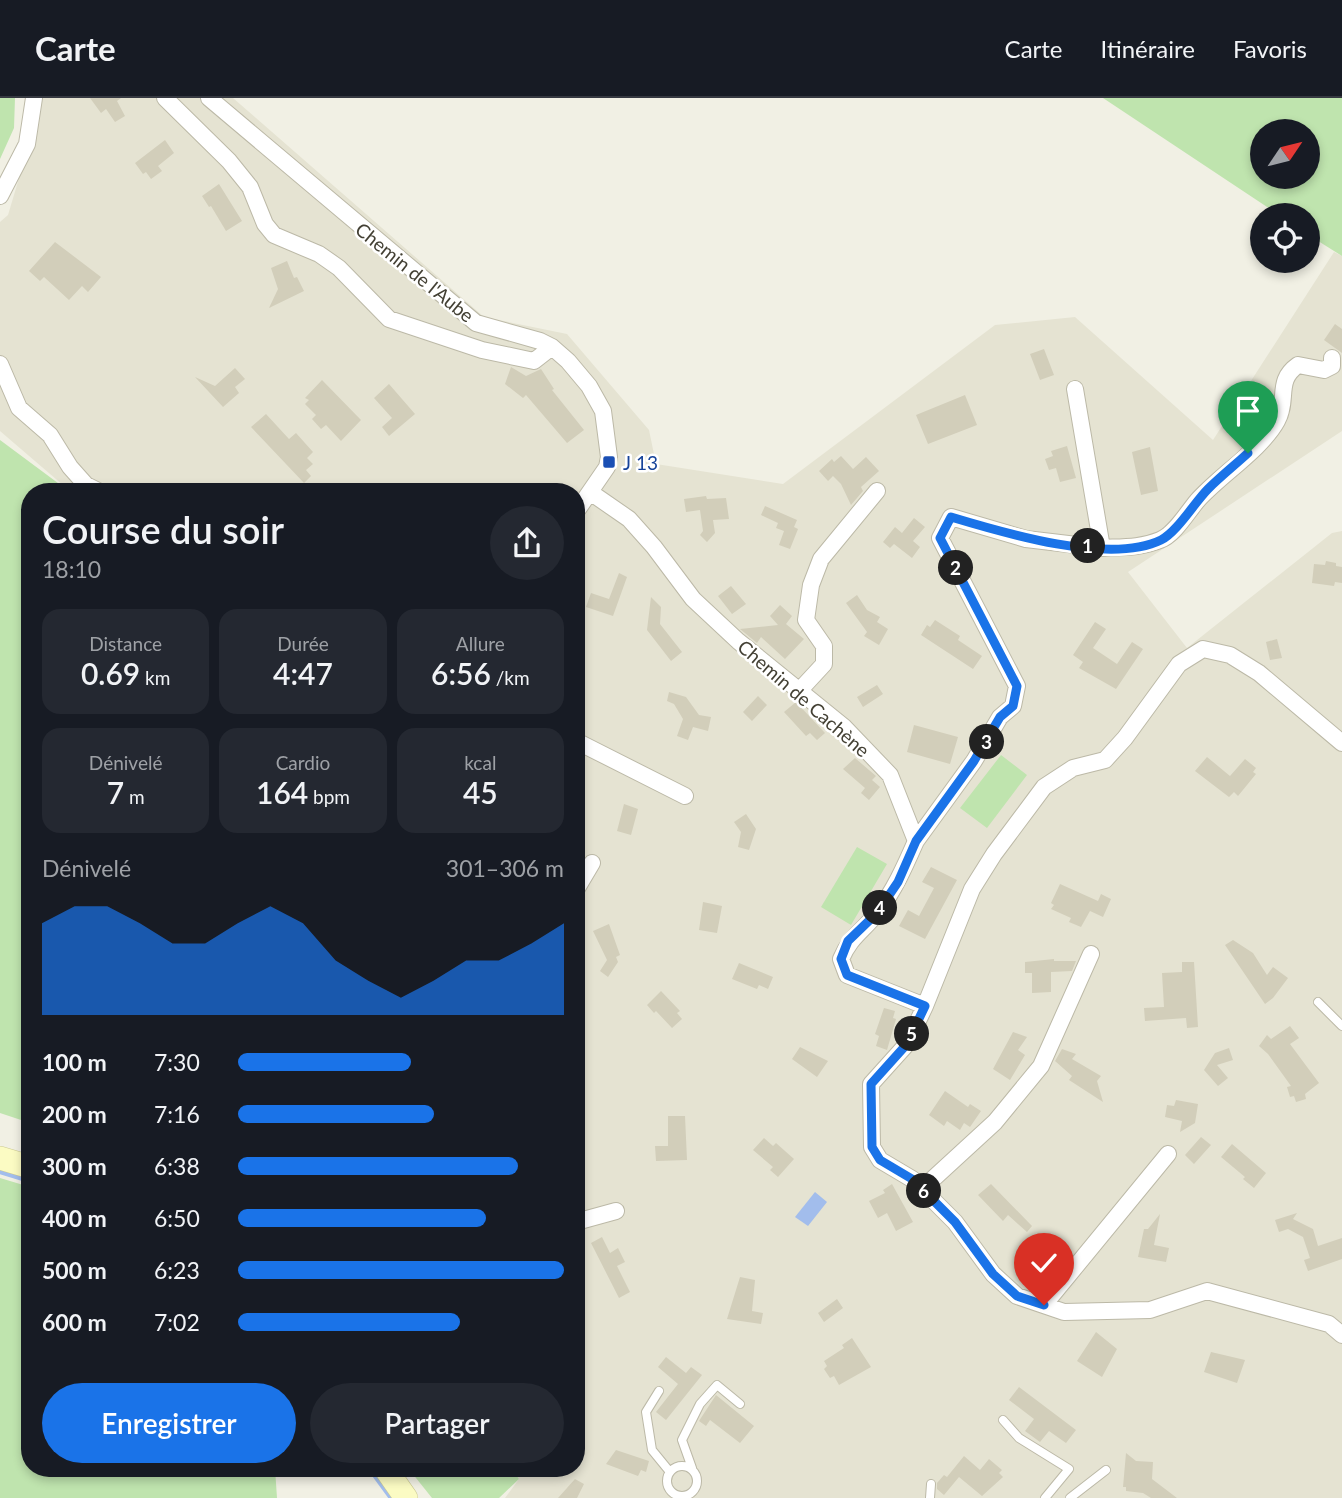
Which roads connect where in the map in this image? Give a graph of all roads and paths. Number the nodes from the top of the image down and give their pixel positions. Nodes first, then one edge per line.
1 (34, 98) edge
2 (165, 98) edge
3 (209, 98) edge
4 (0, 196) edge
5 (552, 346) junction
6 (1332, 358) dead end
7 (0, 364) edge
8 (1074, 389) dead end
9 (85, 483) edge
10 (877, 491) dead end
11 (590, 492) junction
12 (585, 499) edge
13 (1102, 548) junction
14 (799, 691) junction
15 (1342, 743) edge
16 (585, 746) edge
17 (685, 796) dead end
18 (916, 841) junction
19 (592, 863) dead end
20 (585, 875) edge
21 (1091, 954) dead end
22 (1318, 1002) dead end
23 (925, 1006) junction
24 (1342, 1026) edge
25 (1168, 1154) dead end
26 (0, 1158) edge
27 (21, 1164) edge
28 (922, 1189) junction
29 (616, 1211) dead end
30 (585, 1220) edge
31 (1044, 1305) junction
32 (1342, 1335) edge
33 (659, 1391) dead end
34 (740, 1404) dead end
35 (1003, 1420) dead end
36 (692, 1468) junction
37 (1106, 1470) dead end
38 (670, 1472) junction
39 (391, 1477) edge
40 (931, 1484) dead end
41 (670, 1495) edge
42 (692, 1496) edge
43 (405, 1498) edge
44 (930, 1498) edge
45 (1045, 1498) edge
46 (1070, 1498) edge

1 - 4 street
2 - 5 street
3 - 5 street, Chemin de l'Aube
5 - 11 street
6 - 13 street
7 - 9 street
8 - 13 street
10 - 14 street
11 - 12 street
11 - 14 street, Chemin de Cachène
13 - 18 street
14 - 18 street, Chemin de Cachène
15 - 23 street
16 - 17 street
18 - 23 street
19 - 20 street
21 - 28 street
22 - 24 lane
23 - 28 street
25 - 31 street
26 - 27 main road
28 - 31 street
29 - 30 street
31 - 32 street
33 - 38 lane
34 - 36 lane
35 - 45 lane
36 - 38 lane
36 - 42 lane
37 - 46 lane
38 - 41 lane
39 - 43 main road
40 - 44 lane
41 - 42 lane

